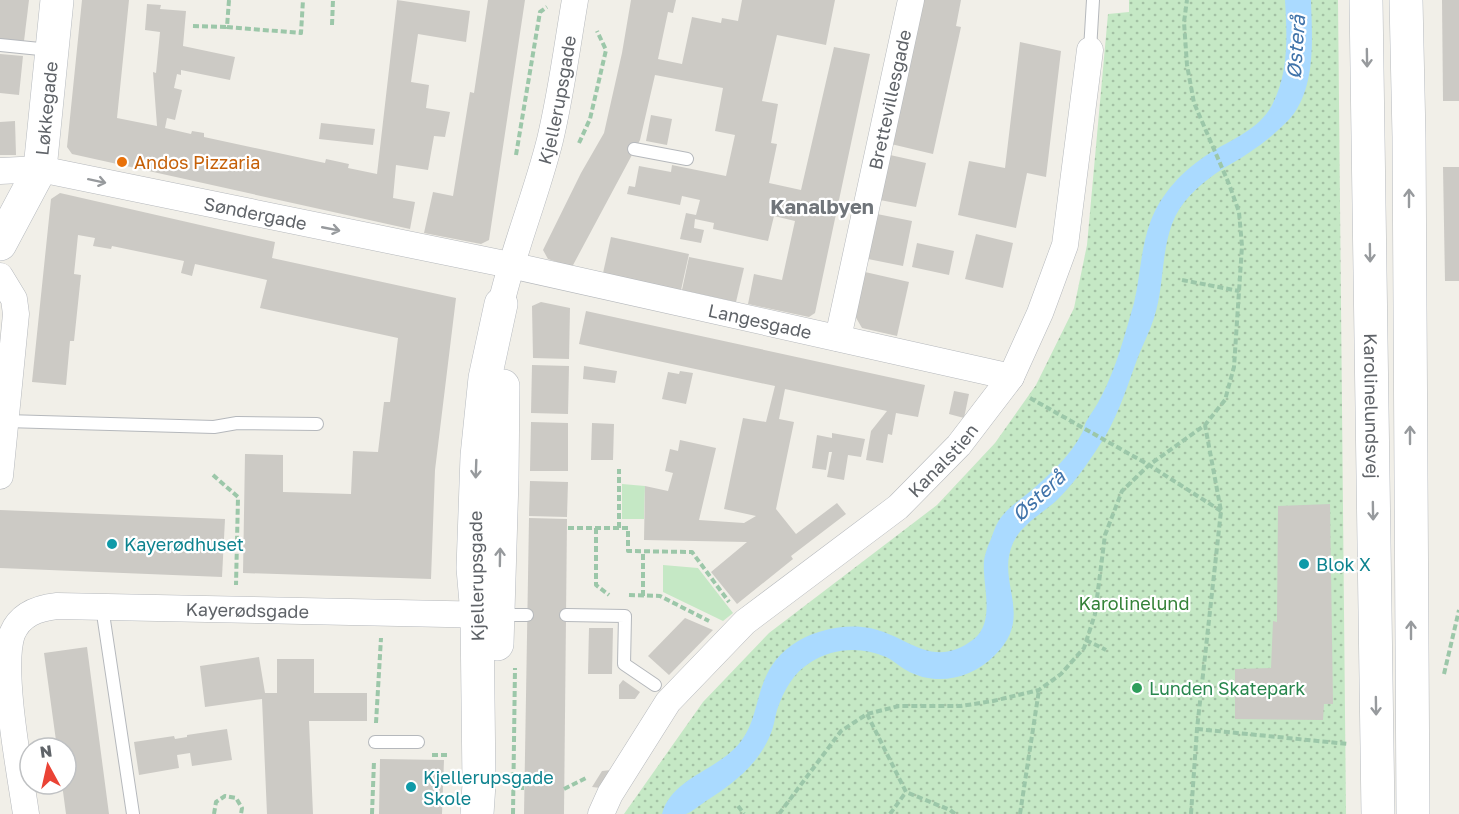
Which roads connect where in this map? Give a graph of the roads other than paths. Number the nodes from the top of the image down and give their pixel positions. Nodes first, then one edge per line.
1 (57, 0) edge
2 (575, 0) edge
3 (911, 0) edge
4 (1092, 0) edge
5 (1366, 0) edge
6 (1406, 0) edge
7 (0, 45) edge
8 (1090, 50) joint
9 (52, 51) junction
10 (634, 149) dead end
11 (687, 159) dead end
12 (40, 169) junction
13 (0, 171) edge
14 (0, 244) edge
15 (510, 265) junction
16 (0, 276) edge
17 (501, 304) joint
18 (838, 338) junction
19 (1011, 377) junction
20 (6, 421) junction
21 (317, 424) dead end
22 (0, 476) edge
23 (102, 607) junction
24 (11, 615) edge
25 (501, 615) junction
26 (566, 615) dead end
27 (655, 685) dead end
28 (375, 742) dead end
29 (418, 742) dead end
30 (26, 814) edge
31 (134, 814) edge
32 (477, 814) edge
33 (491, 814) edge
34 (601, 814) edge
35 (1378, 814) edge
36 (1413, 814) edge

1 - 9 main road, Løkkegade
2 - 15 street, Kjellerupsgade
3 - 18 street, Brettevillesgade
4 - 8 lane, Kanalstien
5 -> 35 main road, Karolinelundsvej
36 -> 6 main road, Karolinelundsvej
7 - 9 lane
8 - 19 street, Kanalstien
9 - 12 main road, Løkkegade
10 - 11 lane
12 - 13 street, Søndergade
12 - 14 main road, Løkkegade
12 -> 15 street, Søndergade
15 - 17 street, Kjellerupsgade
15 - 18 street, Langesgade
16 - 20 street
17 - 25 main road, Kjellerupsgade
18 - 19 street, Langesgade
19 - 34 street, Kanalstien
20 - 21 lane
20 - 22 street
23 - 24 street, Kayerødsgade
23 - 25 street, Kayerødsgade
23 - 31 lane
24 - 30 street
25 - 32 main road, Kjellerupsgade
25 - 33 main road, Kjellerupsgade
26 - 27 lane
28 - 29 lane

